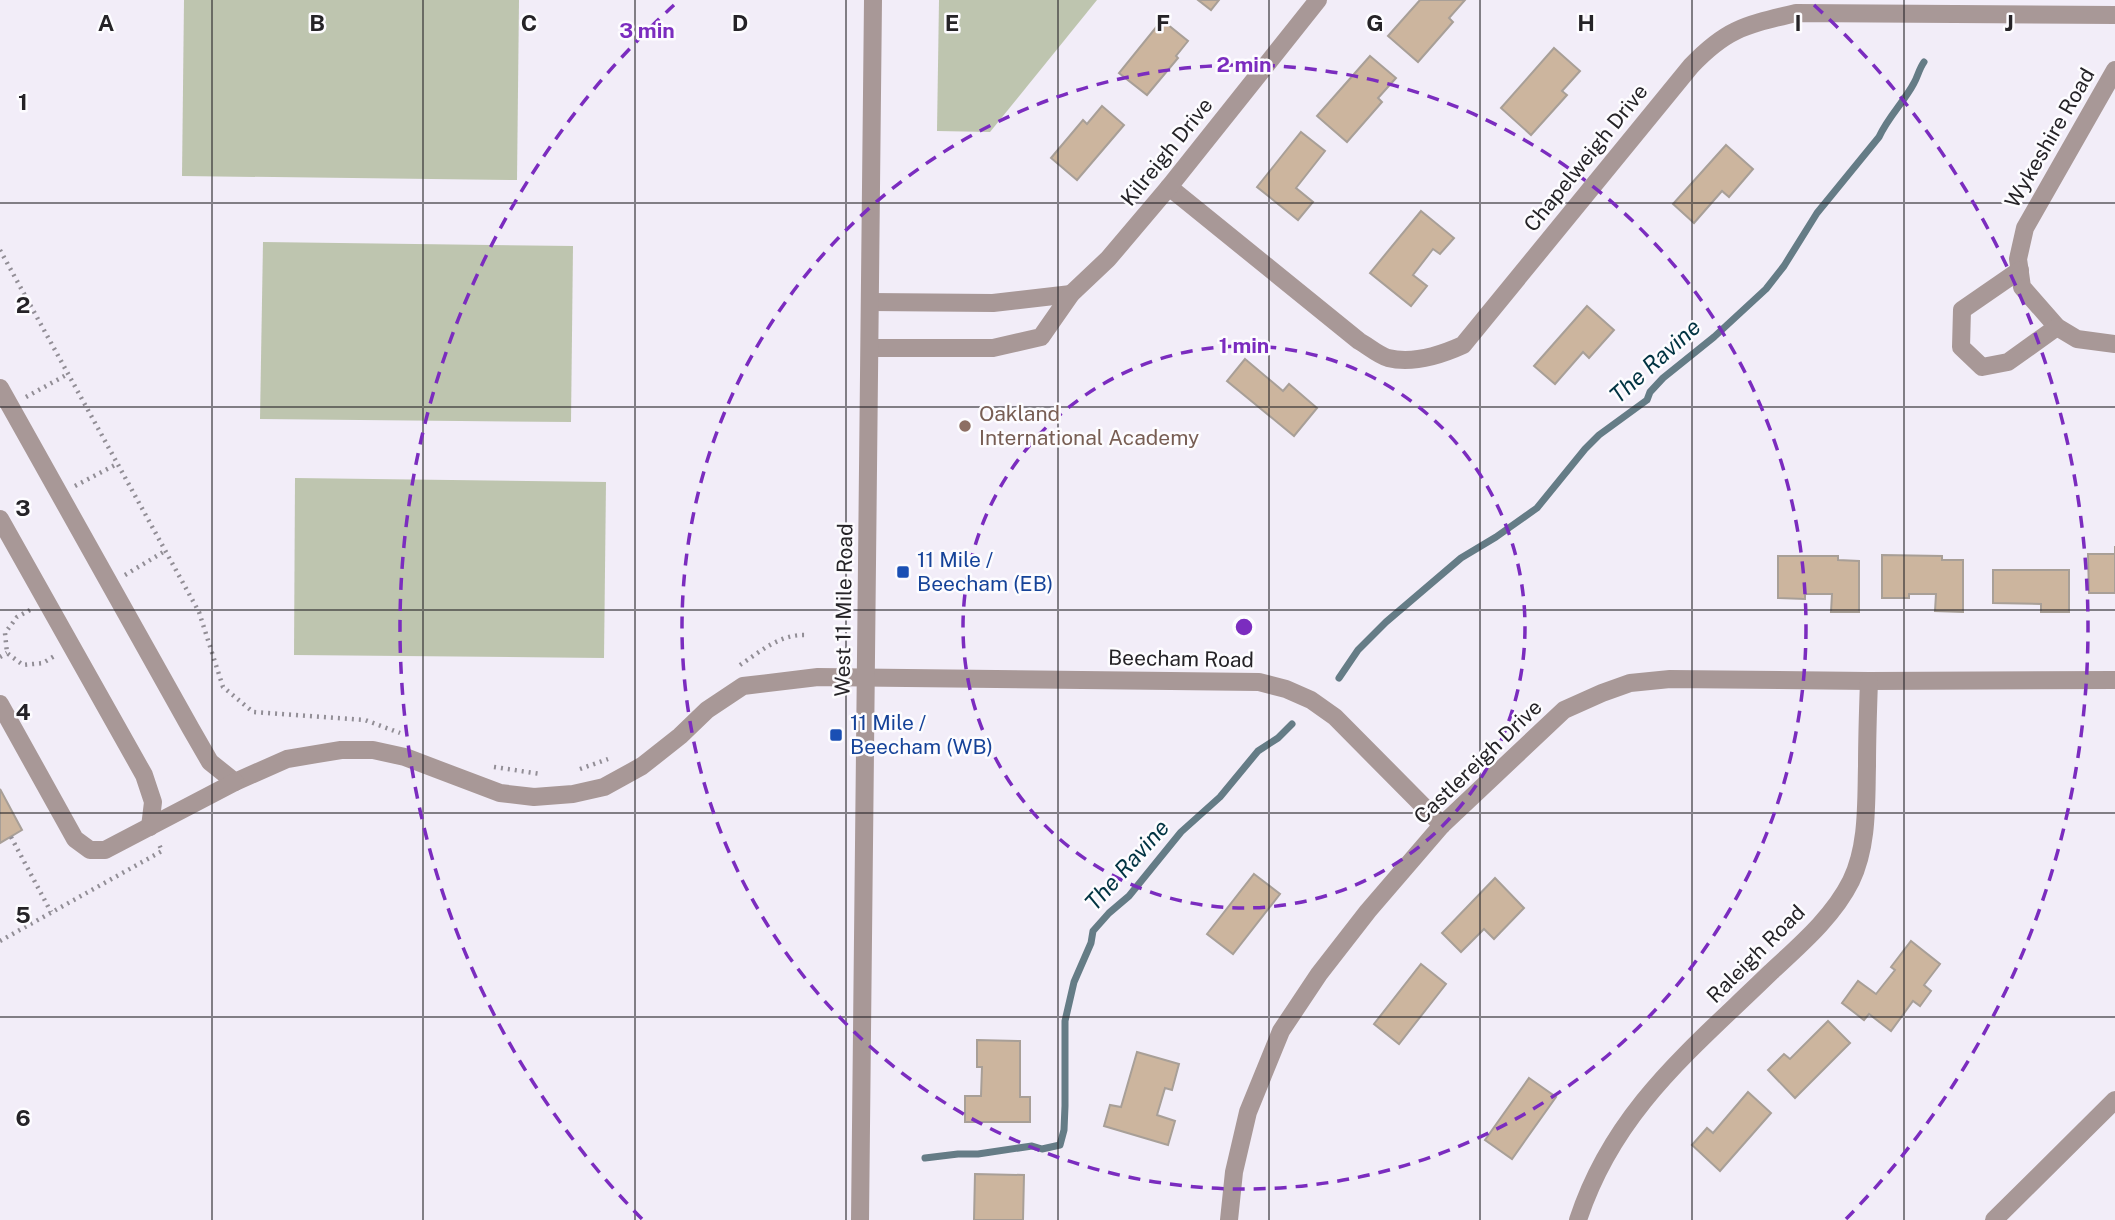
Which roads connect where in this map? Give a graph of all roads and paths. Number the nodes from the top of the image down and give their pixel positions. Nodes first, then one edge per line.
1 (873, 0) edge
2 (1318, 0) edge
3 (2115, 15) edge
4 (2115, 70) edge
5 (1169, 187) junction
6 (0, 250) edge
7 (2020, 270) junction
8 (1071, 294) junction
9 (870, 302) junction
10 (2057, 327) junction
11 (2115, 344) edge
12 (870, 348) junction
13 (68, 374) junction
14 (0, 388) edge
15 (10, 406) junction
16 (118, 464) junction
17 (59, 494) junction
18 (0, 519) edge
19 (166, 551) junction
20 (109, 584) junction
21 (47, 602) junction
22 (806, 635) dead end
23 (72, 646) junction
24 (7, 653) junction
25 (0, 657) edge
26 (733, 670) dead end
27 (866, 678) junction
28 (2115, 680) edge
29 (1869, 681) junction
30 (0, 704) edge
31 (411, 737) dead end
32 (616, 754) dead end
33 (487, 764) dead end
34 (577, 771) dead end
35 (551, 775) dead end
36 (235, 782) junction
37 (1442, 825) junction
38 (150, 827) junction
39 (10, 837) dead end
40 (162, 851) dead end
41 (51, 912) junction
42 (0, 941) edge
43 (2115, 1100) edge
44 (859, 1220) edge
45 (1229, 1220) edge
46 (1578, 1220) edge
47 (1994, 1220) edge

1 - 9 street, West 11 Mile Road
2 - 5 street, Kilreigh Drive
3 - 5 street, Chapelweigh Drive
4 - 7 street, Wykeshire Road
5 - 8 street, Kilreigh Drive
6 - 13 path
7 - 10 street, Wykeshire Road
7 - 10 street
8 - 9 street
8 - 12 street, Kilreigh Drive
9 - 12 street, West 11 Mile Road
10 - 11 street, Wykeshire Road
12 - 27 street, West 11 Mile Road
13 - 15 path
13 - 16 path
14 - 15 street
15 - 17 street
16 - 17 path
16 - 19 path
17 - 20 street
18 - 21 street
19 - 20 path
19 - 31 path
20 - 36 street
21 - 23 street
21 - 24 path
22 - 26 path
23 - 24 path
23 - 38 street
24 - 25 path
27 - 36 street, Beecham Road
27 - 37 street, Beecham Road
27 - 44 street, West 11 Mile Road
28 - 29 street, Castlereigh Drive
29 - 37 street, Castlereigh Drive
29 - 46 street, Raleigh Road
30 - 38 street, Beecham Road
32 - 34 path
33 - 35 path
36 - 38 street, Beecham Road
37 - 45 street, Castlereigh Drive
39 - 41 path
40 - 41 path
41 - 42 path
43 - 47 street

